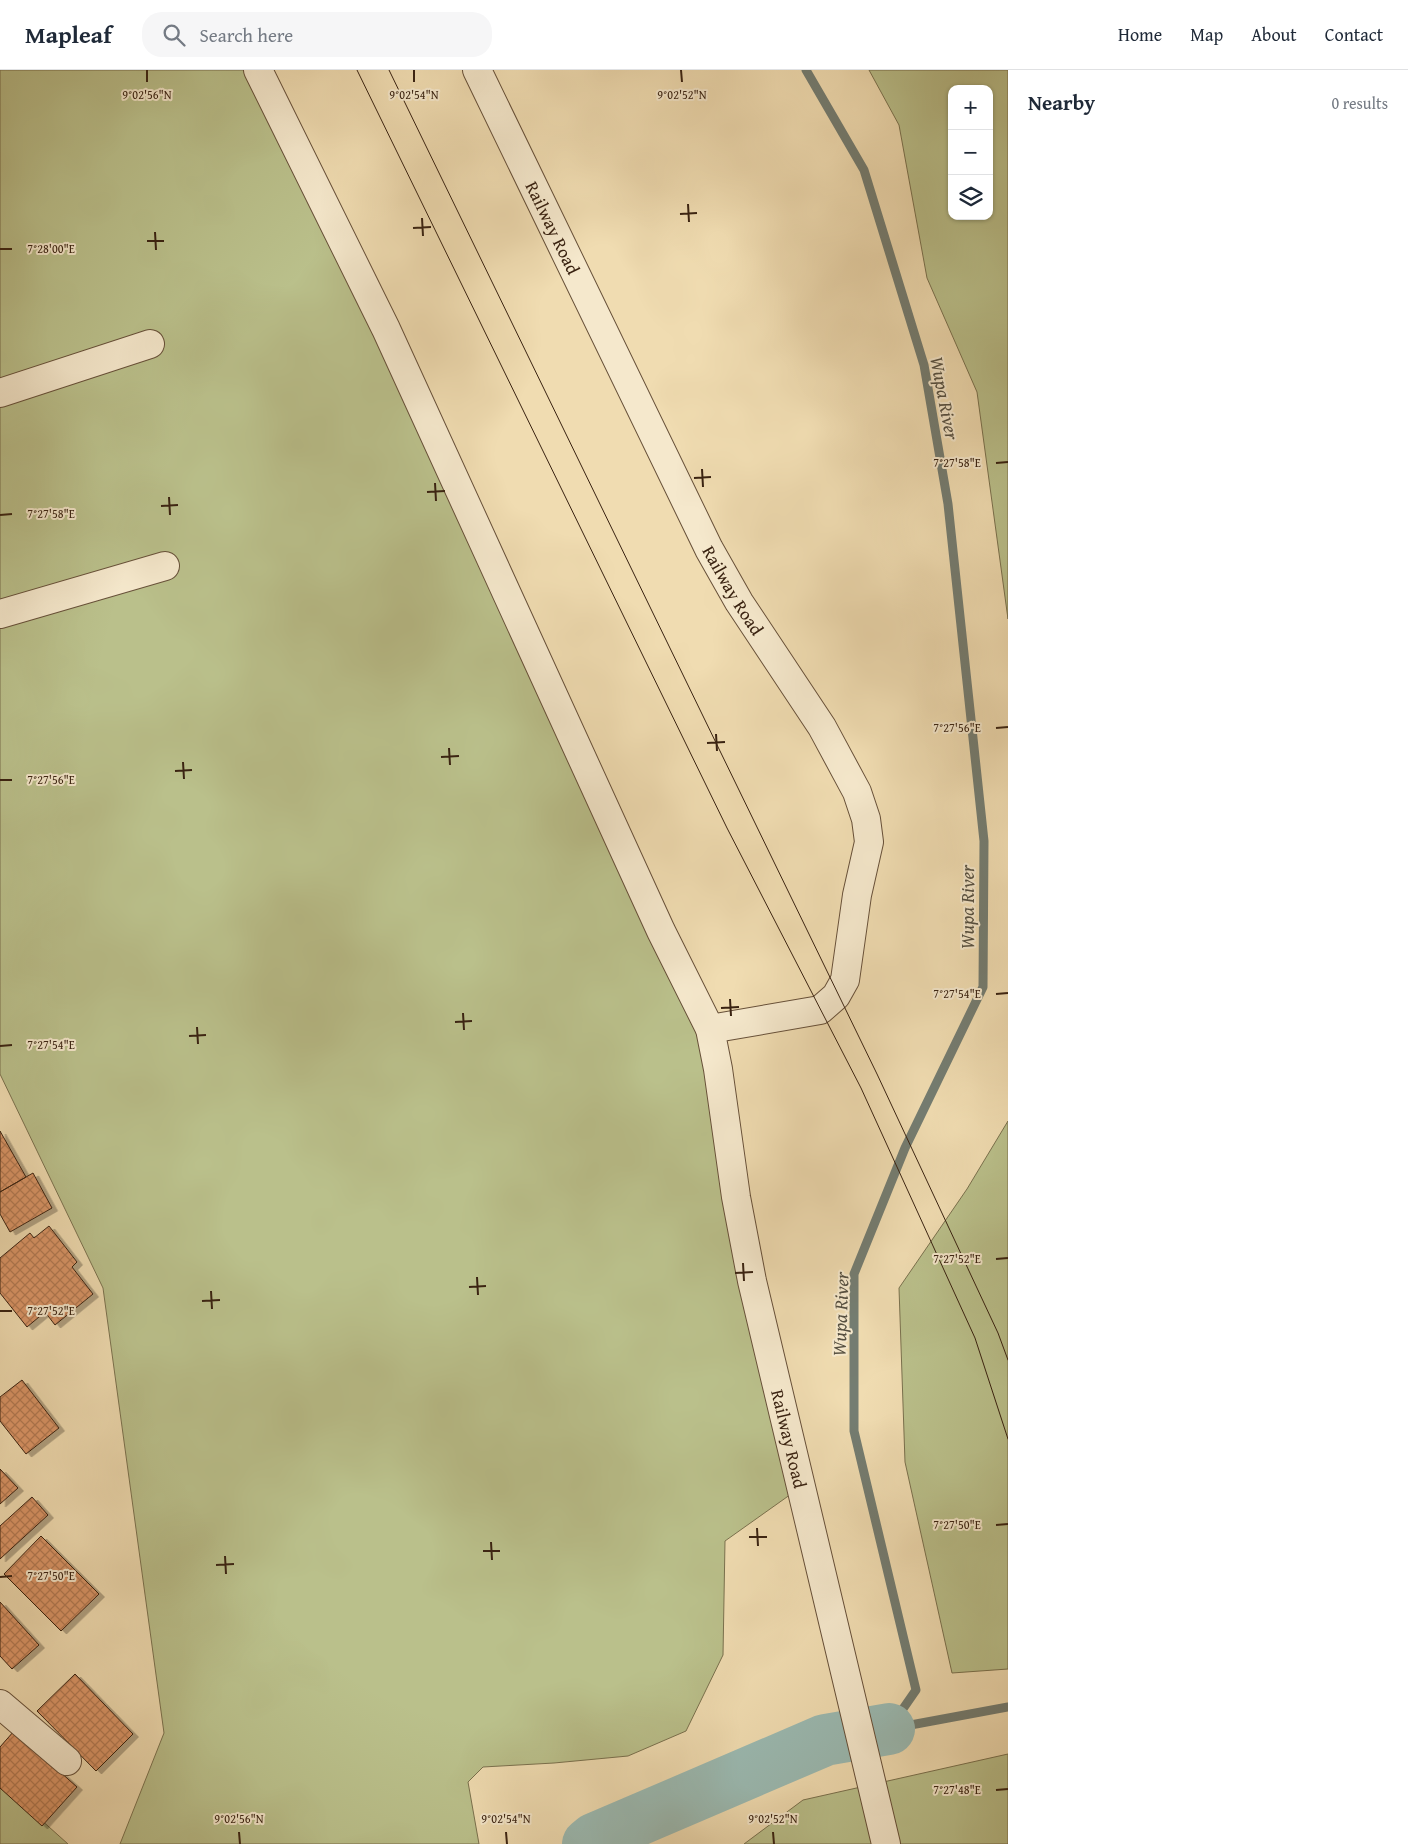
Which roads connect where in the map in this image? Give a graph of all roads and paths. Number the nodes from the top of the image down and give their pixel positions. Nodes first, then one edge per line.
1 (258, 70) edge
2 (476, 70) edge
3 (150, 344) dead end
4 (0, 393) edge
5 (166, 566) dead end
6 (0, 614) edge
7 (710, 1029) junction
8 (0, 1704) edge
9 (67, 1761) dead end
10 (886, 1844) edge

1 - 7 street, Railway Road
2 - 7 street, Railway Road
3 - 4 street
5 - 6 street
7 - 10 street, Railway Road
8 - 9 street

